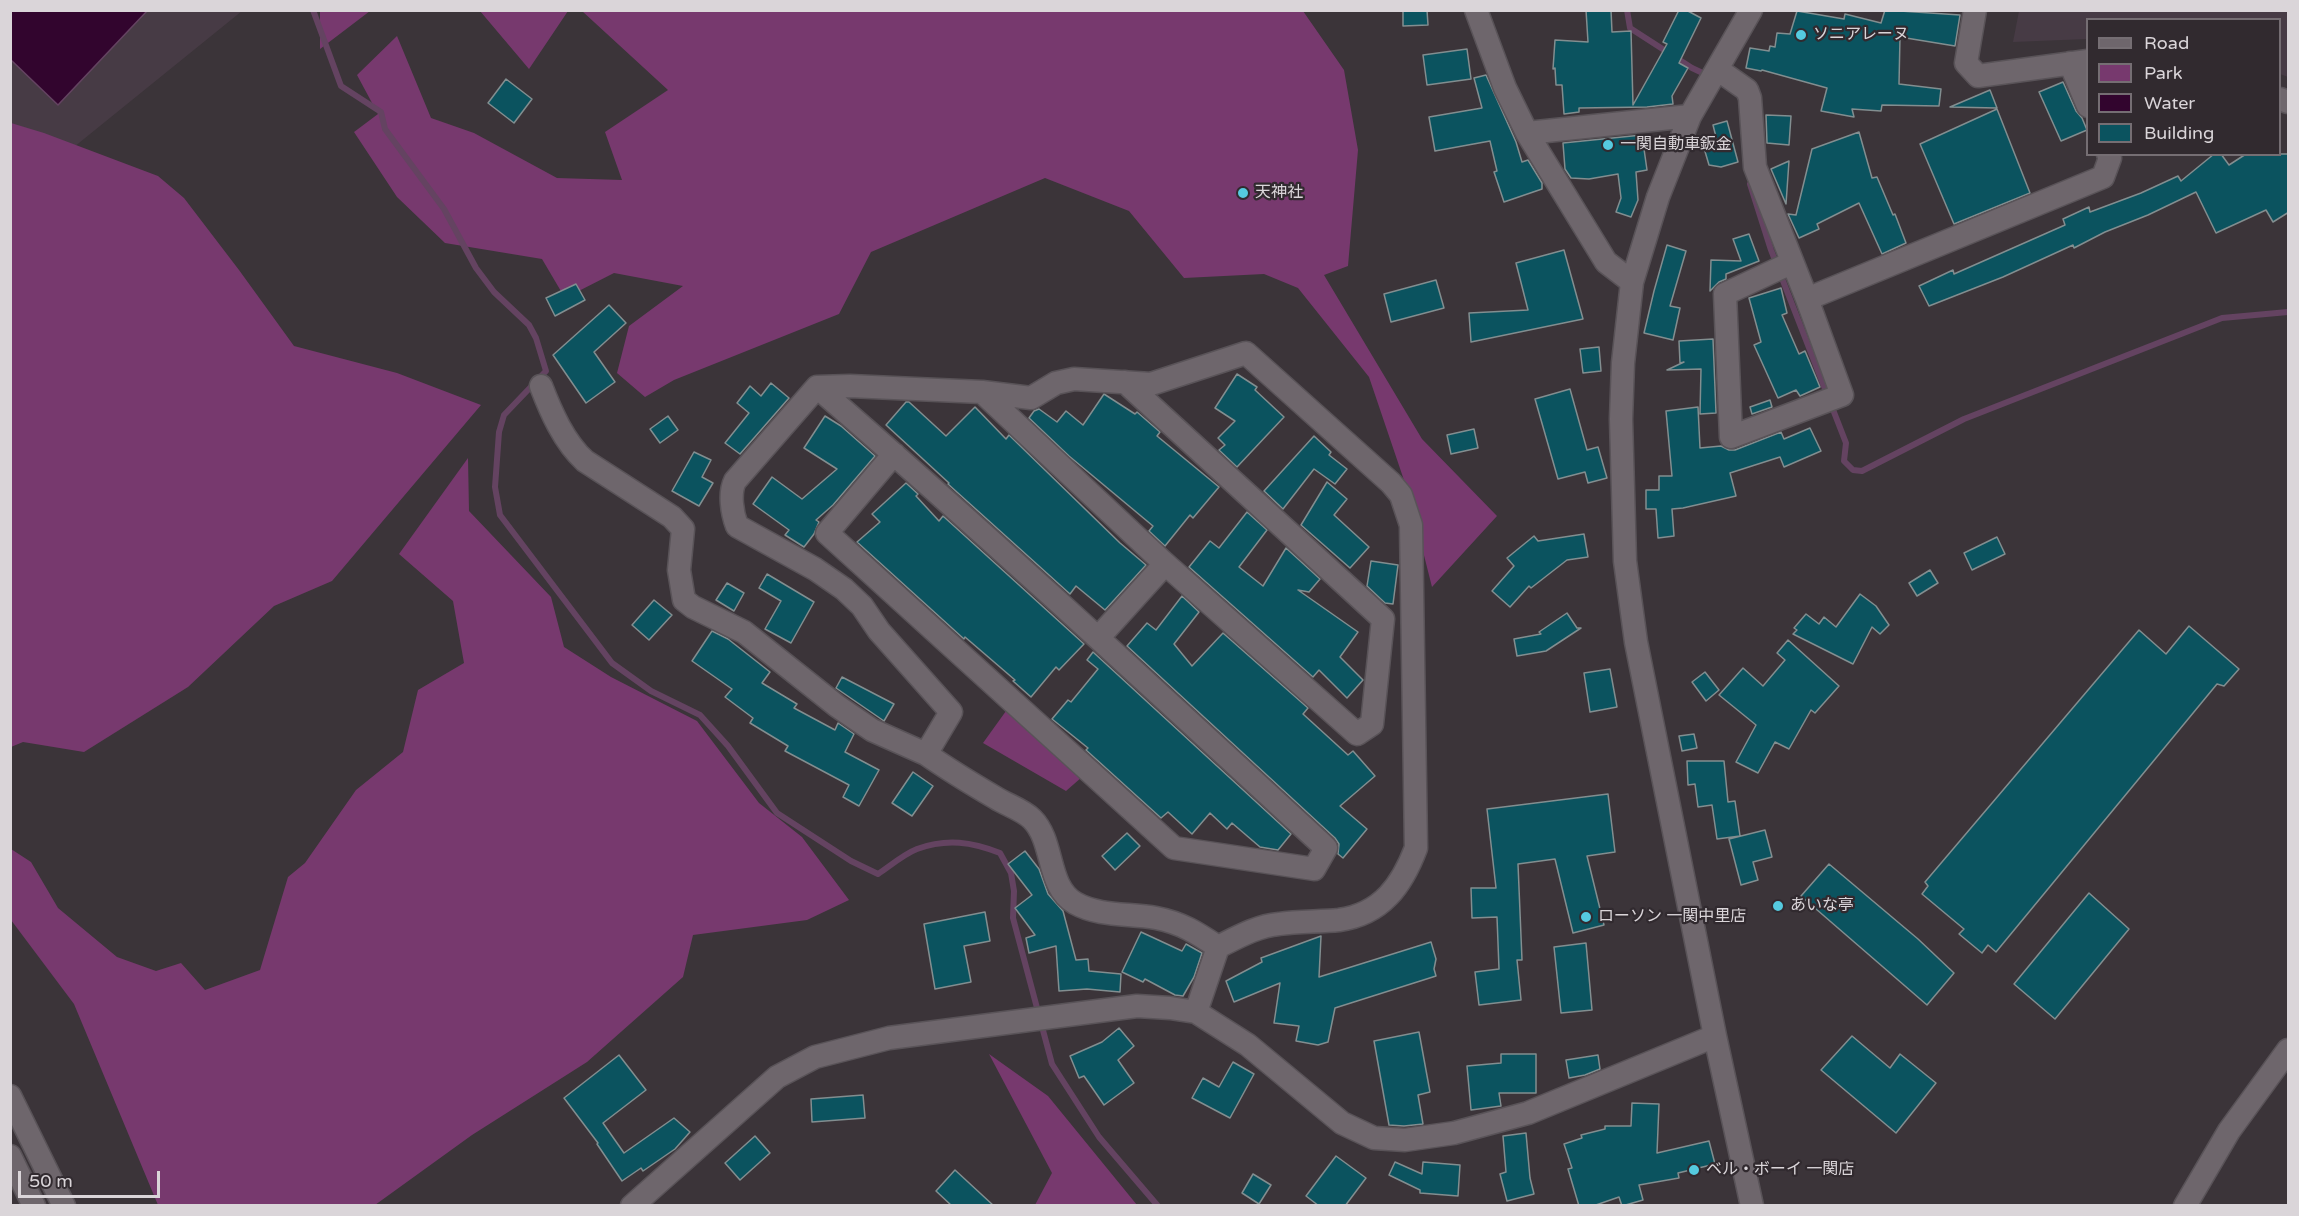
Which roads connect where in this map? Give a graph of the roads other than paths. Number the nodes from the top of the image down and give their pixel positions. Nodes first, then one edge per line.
1 (1476, 10) edge
2 (1751, 10) edge
3 (1975, 10) edge
4 (2079, 62) edge
5 (1717, 69) junction
6 (2086, 96) edge
7 (1690, 116) junction
8 (1527, 133) junction
9 (2109, 156) edge
10 (1791, 263) junction
11 (1632, 282) junction
12 (1807, 299) junction
13 (1125, 382) junction
14 (541, 386) dead end
15 (818, 387) junction
16 (982, 392) junction
17 (894, 454) junction
18 (1165, 564) junction
19 (1098, 638) junction
20 (926, 753) junction
21 (1218, 946) junction
22 (1196, 1012) junction
23 (1715, 1036) junction
24 (2289, 1050) edge
25 (10, 1096) edge
26 (10, 1156) edge
27 (34, 1206) edge
28 (64, 1206) edge
29 (632, 1206) edge
30 (1752, 1206) edge
31 (2185, 1206) edge

1 - 8 street
2 - 5 street
3 - 4 street
4 - 6 street
5 - 7 street
5 - 10 street
7 - 8 street
7 - 11 street
8 - 11 street
9 - 12 street
10 - 12 street
10 - 12 street
11 - 23 street
13 - 16 street
13 - 18 street
13 - 21 street
14 - 20 street
15 - 16 street
15 - 17 street
15 - 20 street
16 - 18 street
17 - 19 street
17 - 19 street
18 - 19 street
20 - 21 street
21 - 22 street
22 - 23 street
22 - 29 street
23 - 30 street
24 - 31 street
25 - 28 street
26 - 27 street

